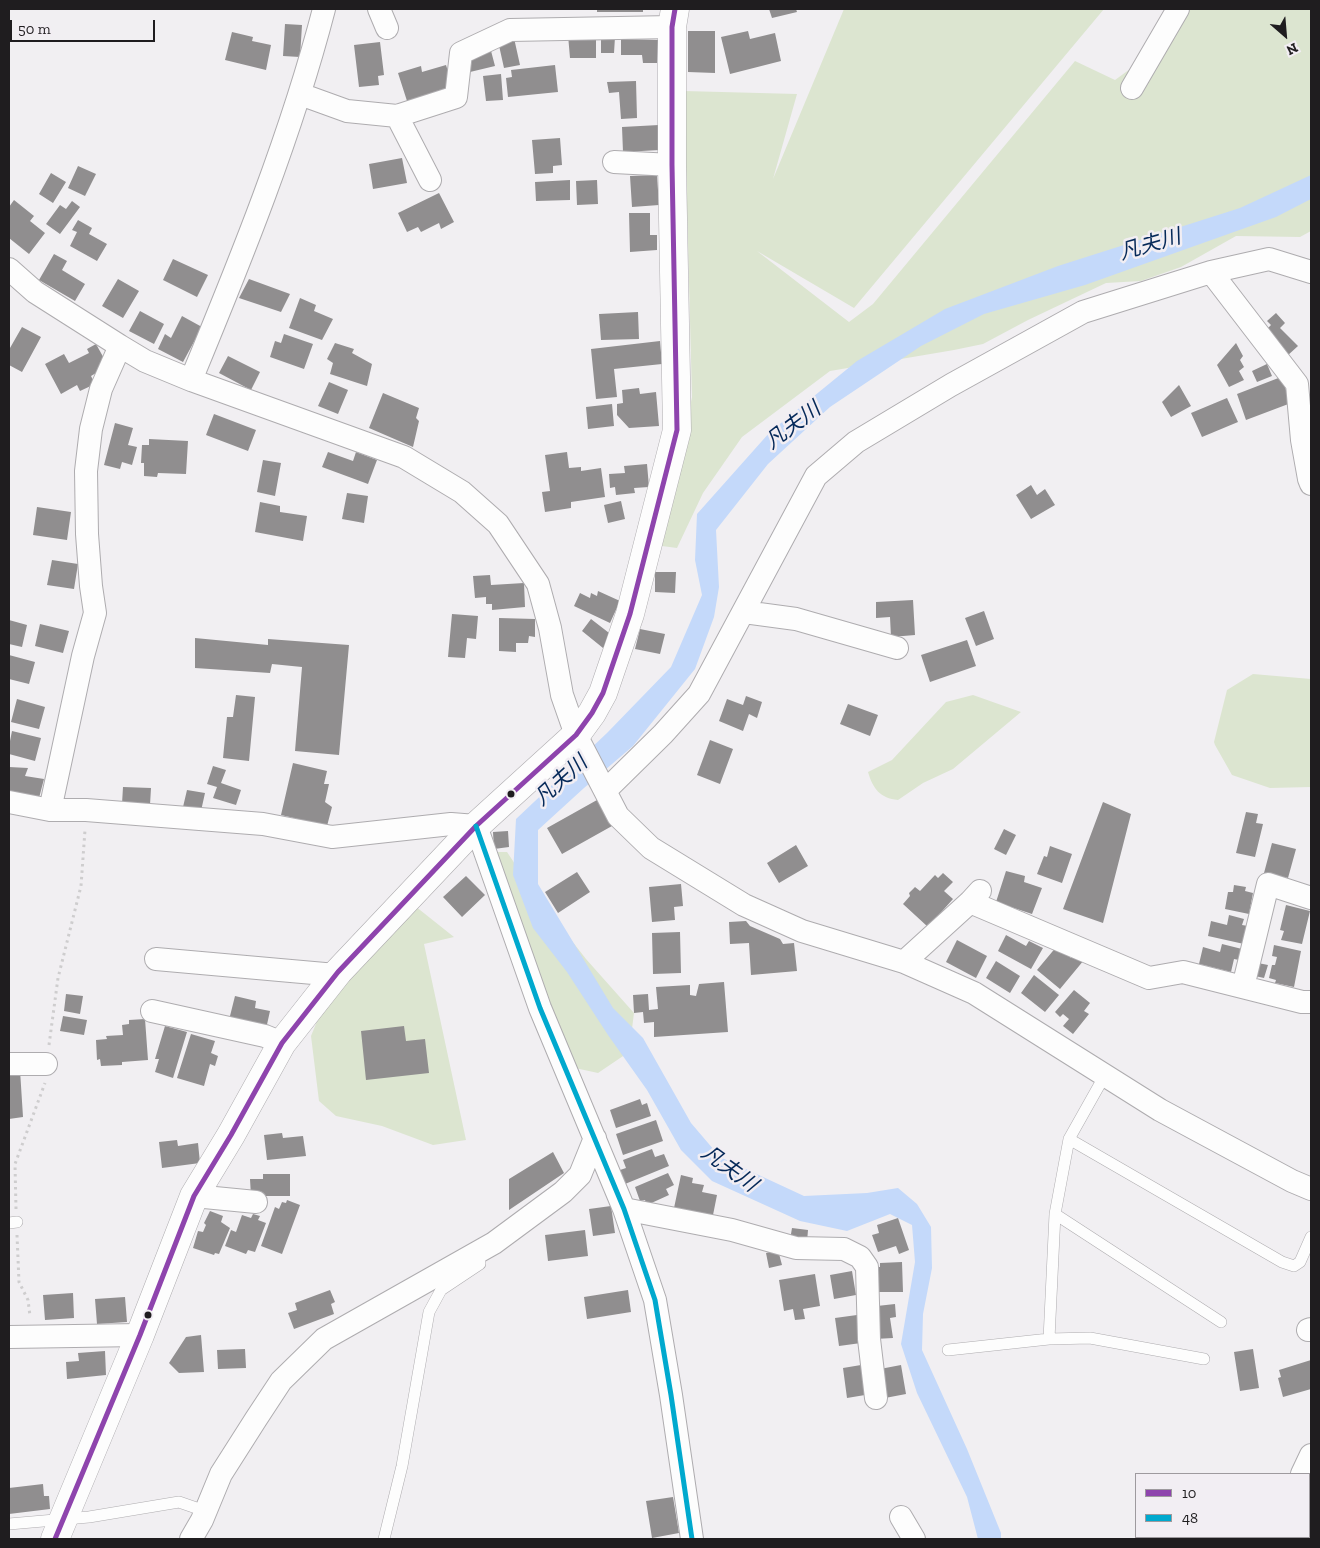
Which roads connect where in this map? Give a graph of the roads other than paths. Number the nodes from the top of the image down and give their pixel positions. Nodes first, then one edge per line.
1 (324, 9) edge
2 (1178, 9) edge
3 (674, 18) edge
4 (1132, 88) dead end
5 (300, 94) junction
6 (397, 116) junction
7 (614, 162) dead end
8 (672, 165) junction
9 (430, 180) dead end
10 (9, 269) edge
11 (1211, 272) junction
12 (1311, 272) edge
13 (120, 346) junction
14 (191, 380) junction
15 (1311, 484) edge
16 (744, 612) junction
17 (897, 648) dead end
18 (576, 735) junction
19 (606, 790) junction
20 (9, 802) edge
21 (50, 810) junction
22 (476, 826) junction
23 (1311, 898) edge
24 (156, 959) dead end
25 (904, 962) junction
26 (336, 975) junction
27 (1243, 987) junction
28 (1311, 1002) edge
29 (152, 1011) dead end
30 (282, 1043) junction
31 (9, 1064) edge
32 (46, 1064) dead end
33 (1105, 1075) junction
34 (595, 1138) junction
35 (1069, 1139) junction
36 (1311, 1189) edge
37 (194, 1196) junction
38 (256, 1202) dead end
39 (624, 1209) junction
40 (1055, 1214) junction
41 (1311, 1237) edge
42 (479, 1252) junction
43 (1221, 1322) dead end
44 (140, 1335) junction
45 (9, 1337) edge
46 (1049, 1339) junction
47 (948, 1350) dead end
48 (1204, 1359) dead end
49 (876, 1398) dead end
50 (1311, 1455) edge
51 (1302, 1473) edge
52 (205, 1511) junction
53 (901, 1517) dead end
54 (9, 1524) edge
55 (59, 1529) edge
56 (191, 1539) edge
57 (384, 1539) edge
58 (692, 1539) edge
59 (914, 1539) edge

1 - 5 street
2 - 4 street
3 - 6 street
3 - 8 street
5 - 6 street
5 - 14 street
6 - 9 street
7 - 8 street
8 - 18 street
10 - 13 street
11 - 12 street
11 - 15 street
11 - 16 street
13 - 14 street
13 - 21 street
14 - 18 street
16 - 17 street
16 - 19 street
18 - 19 street
18 - 22 street
19 - 25 street
20 - 21 street
21 - 22 street
22 - 26 street
22 - 34 street
23 - 27 street
24 - 26 street
25 - 27 street
25 - 33 street
26 - 30 street
27 - 28 street
29 - 30 street
30 - 37 street
31 - 32 street
33 - 35 lane
33 - 36 street
34 - 39 street
34 - 42 street
35 - 40 lane
35 - 41 lane
37 - 38 street
37 - 44 street
39 - 49 street
39 - 58 street
40 - 43 lane
40 - 46 lane
42 - 52 street
42 - 57 lane
44 - 45 street
44 - 55 street
46 - 47 lane
46 - 48 lane
50 - 51 street
52 - 55 lane
52 - 56 street
53 - 59 street
54 - 55 lane

